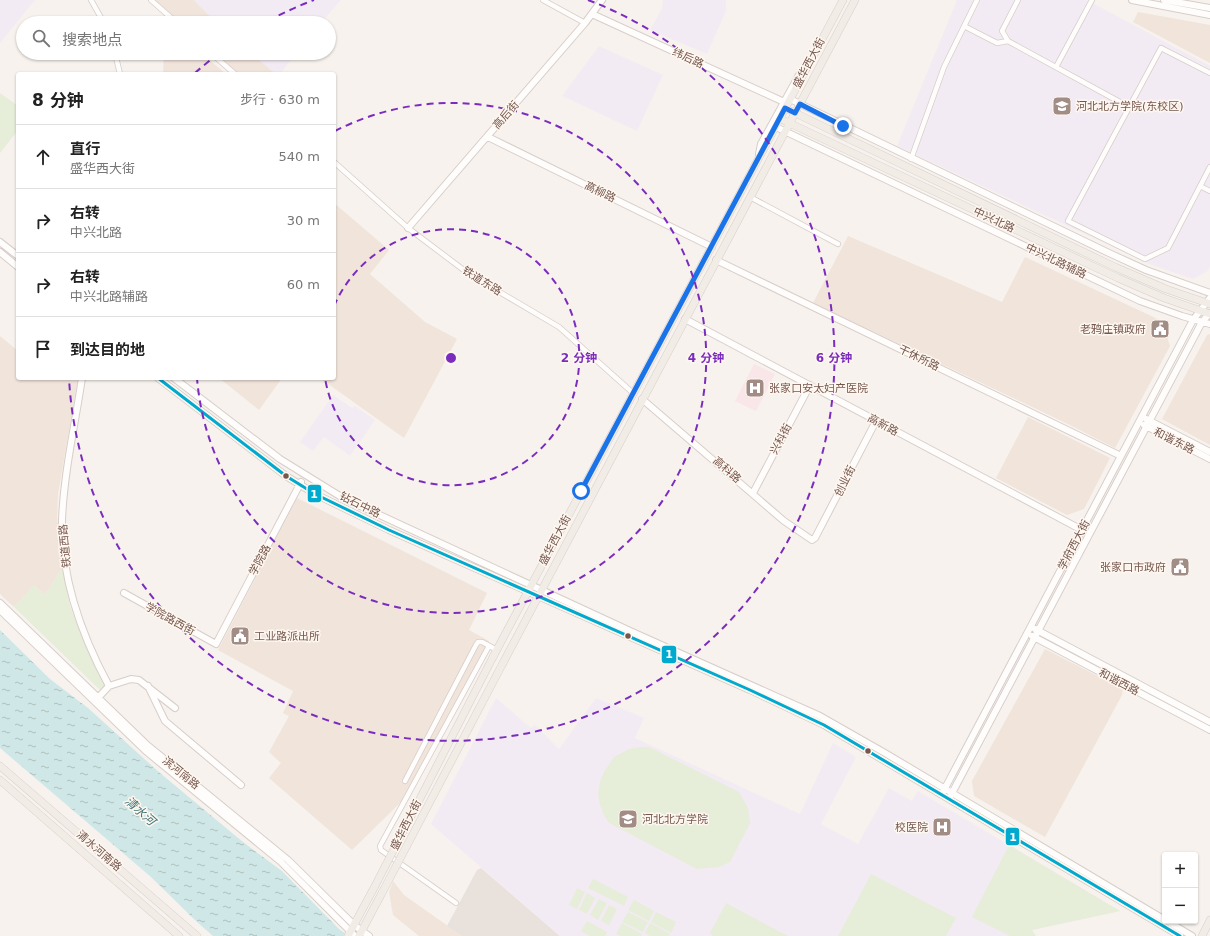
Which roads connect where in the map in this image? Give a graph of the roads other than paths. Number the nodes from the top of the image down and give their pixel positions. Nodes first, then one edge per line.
1 (91, 0) edge
2 (151, 0) edge
3 (543, 0) edge
4 (602, 0) edge
5 (843, 0) edge
6 (855, 0) edge
7 (977, 0) edge
8 (1018, 0) edge
9 (1092, 0) edge
10 (1132, 0) edge
11 (1164, 0) edge
12 (1210, 8) edge
13 (592, 14) junction
14 (1210, 15) edge
15 (100, 16) edge
16 (169, 16) edge
17 (585, 23) junction
18 (964, 26) junction
19 (1008, 40) junction
20 (117, 60) edge
21 (219, 60) edge
22 (1056, 67) junction
23 (120, 72) edge
24 (233, 72) edge
25 (1210, 73) edge
26 (786, 103) junction
27 (800, 104) junction
28 (1130, 107) junction
29 (795, 113) junction
30 (780, 118) junction
31 (789, 123) junction
32 (776, 126) junction
33 (785, 132) junction
34 (488, 137) junction
35 (911, 159) junction
36 (758, 161) junction
37 (336, 164) edge
38 (1209, 171) edge
39 (1200, 186) junction
40 (1210, 191) edge
41 (750, 197) junction
42 (408, 228) junction
43 (0, 242) edge
44 (838, 244) dead end
45 (712, 247) junction
46 (0, 252) edge
47 (16, 254) edge
48 (716, 260) junction
49 (16, 265) edge
50 (1210, 293) edge
51 (1209, 301) edge
52 (1200, 311) junction
53 (1210, 313) edge
54 (685, 319) junction
55 (1193, 320) junction
56 (1202, 322) junction
57 (1210, 324) edge
58 (82, 380) edge
59 (161, 380) edge
60 (177, 380) edge
61 (810, 385) junction
62 (633, 393) junction
63 (642, 399) junction
64 (876, 420) junction
65 (1140, 420) junction
66 (1148, 423) junction
67 (1210, 452) edge
68 (1121, 456) junction
69 (1210, 459) edge
70 (304, 475) junction
71 (300, 484) junction
72 (581, 491) junction
73 (752, 493) junction
74 (591, 496) junction
75 (1082, 530) junction
76 (812, 540) joint
77 (532, 585) junction
78 (542, 590) junction
79 (124, 593) dead end
80 (528, 593) junction
81 (539, 598) junction
82 (0, 602) edge
83 (0, 610) edge
84 (1031, 627) junction
85 (1038, 631) junction
86 (1027, 634) junction
87 (1034, 638) junction
88 (216, 644) joint
89 (489, 646) junction
90 (497, 650) junction
91 (109, 686) junction
92 (148, 686) junction
93 (97, 700) junction
94 (175, 708) dead end
95 (1210, 722) edge
96 (1210, 730) edge
97 (0, 766) edge
98 (0, 780) edge
99 (405, 781) dead end
100 (241, 785) dead end
101 (943, 792) junction
102 (951, 796) junction
103 (456, 903) dead end
104 (1162, 918) edge
105 (1210, 920) edge
106 (1172, 924) edge
107 (354, 933) edge
108 (179, 936) edge
109 (197, 936) edge
110 (368, 936) edge
111 (1180, 936) edge
112 (1192, 936) edge
113 (1202, 936) edge

1 - 15 street
2 - 16 street
3 - 17 street
4 - 13 street, 高后街
5 - 26 main road, 盛华西大街
6 - 27 main road, 盛华西大街
7 - 18 street
8 - 19 street
9 - 22 street
10 - 14 street
11 - 12 street
13 - 17 street, 高后街
13 - 26 street, 纬后路
17 - 34 street, 高后街
18 - 19 street
18 - 35 street
19 - 22 street
20 - 23 street
21 - 24 street
22 - 28 street
25 - 28 street
26 - 27 street
26 - 29 main road, 中兴北路
26 - 30 main road, 盛华西大街
26 - 36 street
27 - 29 main road, 盛华西大街
27 - 35 street
28 - 39 street
29 - 31 main road, 盛华西大街
29 - 51 main road, 中兴北路
30 - 31 main road, 中兴北路
30 - 32 main road, 盛华西大街
31 - 33 main road, 盛华西大街
31 - 52 main road, 中兴北路
32 - 33 street, 中兴北路辅路
32 - 36 main road, 盛华西大街
33 - 41 main road, 盛华西大街
33 - 55 street, 中兴北路辅路
34 - 42 street, 高后街
34 - 45 street, 高柳路
35 - 50 street
36 - 45 main road, 盛华西大街
37 - 42 street, 铁道东路
38 - 39 street
39 - 40 street
41 - 44 street
41 - 48 main road, 盛华西大街
42 - 62 street, 铁道东路
43 - 47 street
45 - 62 main road, 盛华西大街
46 - 49 street
48 - 54 main road, 盛华西大街
48 - 68 street, 干休所路
51 - 52 street, 学府西大街
52 - 53 main road, 中兴北路
52 - 55 street, 学府西大街
53 - 56 street, 学府西大街
54 - 61 street, 高新路
54 - 63 main road, 盛华西大街
55 - 56 street, 中兴北路辅路
55 - 65 street, 学府西大街
56 - 57 street, 中兴北路辅路
56 - 66 street, 学府西大街
58 - 91 street, 铁道西路
59 - 71 street, 钻石中路
60 - 70 street, 钻石中路
61 - 64 street, 高新路
61 - 73 street, 兴科街
62 - 72 main road, 盛华西大街
63 - 73 street, 高科路
63 - 74 main road, 盛华西大街
64 - 75 street, 高新路
64 - 76 street, 创业街
65 - 66 street, 和谐东路
65 - 68 street, 学府西大街
66 - 67 street, 和谐东路
66 - 69 street, 和谐东路
66 - 85 street, 学府西大街
68 - 75 street, 学府西大街
70 - 71 street, 学院路
70 - 77 street, 钻石中路
71 - 80 street, 钻石中路
71 - 88 street, 学院路
72 - 74 main road
72 - 77 main road, 盛华西大街
73 - 76 street, 高科路
74 - 78 main road, 盛华西大街
75 - 84 street, 学府西大街
77 - 78 street, 钻石中路
77 - 80 main road, 盛华西大街
78 - 81 main road, 盛华西大街
78 - 101 street, 钻石中路
79 - 88 street, 学院路西街
80 - 81 street, 钻石中路
80 - 90 main road, 盛华西大街
81 - 101 street, 钻石中路
81 - 107 main road, 盛华西大街, bridge
82 - 93 street, 滨河南路
83 - 93 street, 滨河南路
84 - 85 street, 和谐西路
84 - 86 street, 学府西大街
85 - 87 street, 学府西大街
85 - 95 street, 和谐西路
86 - 87 street, 和谐西路
86 - 101 street, 学府西大街
87 - 96 street, 和谐西路
87 - 102 street, 学府西大街
89 - 90 street
89 - 99 street
89 - 103 street
90 - 107 main road, 盛华西大街, bridge
91 - 92 street
91 - 93 street
92 - 94 street
92 - 100 street
93 - 107 street, 滨河南路
97 - 109 main road, 清水河南路
98 - 108 main road, 清水河南路
101 - 102 street
102 - 104 street
102 - 111 street
105 - 113 main road
106 - 112 street
107 - 110 street, 滨河南路

